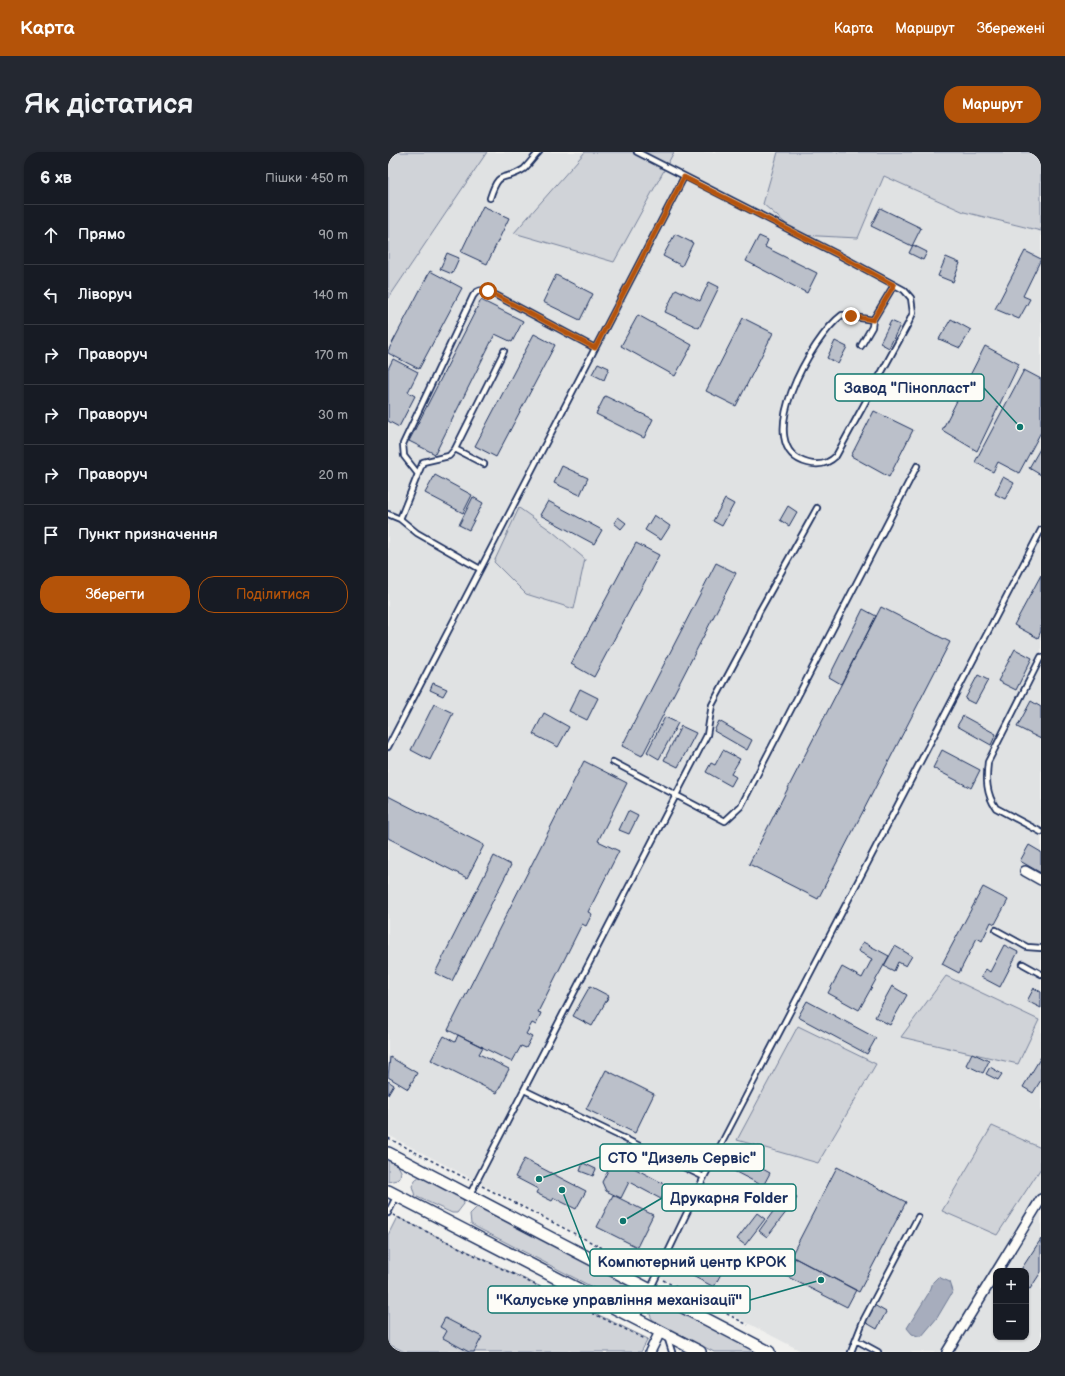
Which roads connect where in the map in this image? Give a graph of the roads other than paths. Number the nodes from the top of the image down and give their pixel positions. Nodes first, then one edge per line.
1 (539, 152) edge
2 (637, 152) edge
3 (684, 177) junction
4 (490, 198) dead end
5 (894, 285) junction
6 (873, 320) junction
7 (861, 346) dead end
8 (595, 348) junction
9 (504, 351) dead end
10 (455, 449) junction
11 (484, 464) dead end
12 (917, 466) dead end
13 (418, 474) junction
14 (817, 508) dead end
15 (388, 514) edge
16 (400, 519) junction
17 (1041, 530) edge
18 (480, 569) junction
19 (1041, 657) edge
20 (388, 747) edge
21 (612, 762) dead end
22 (676, 795) junction
23 (1041, 832) edge
24 (1025, 871) dead end
25 (1041, 880) edge
26 (996, 930) dead end
27 (1041, 948) edge
28 (1023, 964) dead end
29 (1041, 974) edge
30 (524, 1090) junction
31 (388, 1153) edge
32 (704, 1177) junction
33 (392, 1193) edge
34 (469, 1196) junction
35 (1041, 1199) edge
36 (388, 1213) edge
37 (918, 1217) dead end
38 (998, 1268) edge
39 (993, 1277) edge
40 (650, 1290) junction
41 (636, 1319) junction
42 (663, 1333) junction
43 (856, 1340) junction
44 (650, 1352) edge
45 (672, 1352) edge
46 (700, 1352) edge
47 (769, 1352) edge
48 (851, 1352) edge
49 (878, 1352) edge
50 (947, 1352) edge

1 - 4 lane
2 - 3 lane
3 - 5 lane
3 - 8 lane
5 - 6 lane
5 - 6 lane
6 - 7 lane
8 - 13 lane
8 - 18 lane
9 - 10 lane
10 - 11 lane
10 - 13 lane
12 - 22 lane
13 - 16 lane
14 - 22 lane
15 - 16 lane
16 - 18 lane
17 - 32 lane
18 - 20 lane
19 - 23 lane
21 - 22 lane
22 - 30 lane
24 - 25 street
26 - 27 lane
28 - 29 lane
30 - 32 lane
30 - 34 lane
31 - 34 street
32 - 40 lane
33 - 36 lane
33 - 41 street
34 - 40 street
35 - 38 street
37 - 43 lane
39 - 50 street
40 - 41 lane
40 - 47 street
41 - 42 street
42 - 44 street
42 - 45 lane
42 - 46 street
43 - 48 lane
43 - 49 lane

